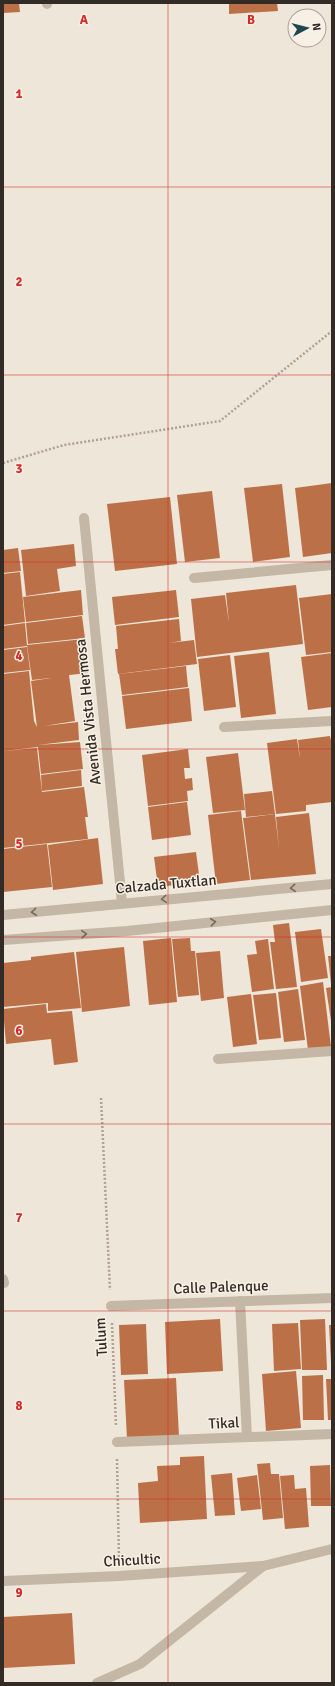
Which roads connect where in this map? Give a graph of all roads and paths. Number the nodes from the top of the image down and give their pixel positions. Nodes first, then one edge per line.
1 (332, 331) edge
2 (3, 463) edge
3 (84, 518) dead end
4 (332, 565) edge
5 (194, 578) dead end
6 (332, 721) edge
7 (224, 727) dead end
8 (332, 884) edge
9 (122, 903) junction
10 (332, 910) edge
11 (3, 915) edge
12 (3, 940) edge
13 (332, 1051) edge
14 (218, 1059) dead end
15 (101, 1098) dead end
16 (332, 1298) edge
17 (240, 1301) junction
18 (111, 1306) junction
19 (332, 1434) edge
20 (247, 1437) junction
21 (117, 1442) junction
22 (332, 1549) edge
23 (263, 1566) junction
24 (119, 1576) junction
25 (3, 1581) edge
26 (97, 1683) edge

1 - 2 path
3 - 9 street, Avenida Vista Hermosa
4 - 5 street
6 - 7 street
8 -> 9 street, Calzada Tuxtlan
9 -> 11 street, Calzada Tuxtlan
12 -> 10 street
13 - 14 street
15 - 18 path, Tulum
16 - 17 street, Calle Palenque
17 - 18 street, Calle Palenque
17 - 20 street
18 - 21 path, Tulum
19 - 20 street, Tikal
20 - 21 street, Tikal
21 - 24 path, Tulum
22 - 23 street
23 - 24 street, Chicultic
23 - 26 street
24 - 25 street, Chicultic

